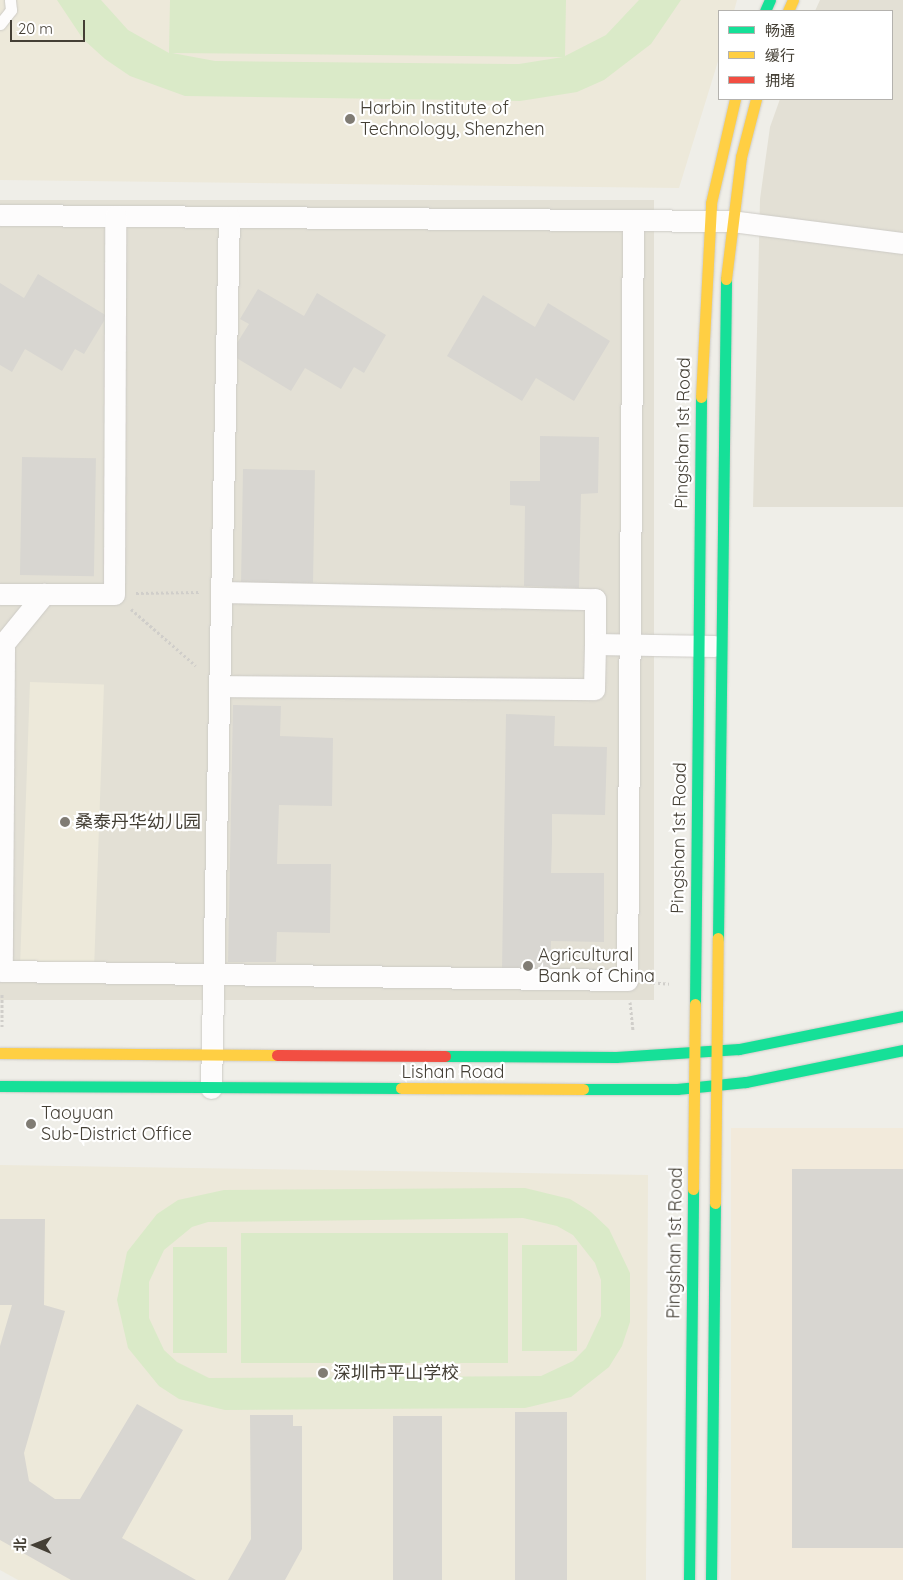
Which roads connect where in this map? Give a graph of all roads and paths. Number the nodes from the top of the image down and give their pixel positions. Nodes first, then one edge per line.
1 (10, 0) edge
2 (0, 24) edge
3 (735, 100) edge
4 (756, 100) edge
5 (0, 215) edge
6 (115, 216) junction
7 (229, 217) junction
8 (633, 220) junction
9 (709, 221) junction
10 (731, 221) junction
11 (903, 242) edge
12 (221, 592) junction
13 (0, 594) edge
14 (44, 594) junction
15 (114, 594) junction
16 (595, 644) junction
17 (629, 644) junction
18 (699, 646) junction
19 (722, 646) junction
20 (2, 648) edge
21 (219, 686) junction
22 (2, 971) junction
23 (214, 974) junction
24 (627, 980) junction
25 (695, 986) junction
26 (903, 1016) edge
27 (903, 1050) edge
28 (717, 1051) junction
29 (1, 1053) edge
30 (694, 1053) junction
31 (212, 1055) junction
32 (636, 1056) junction
33 (717, 1085) junction
34 (0, 1086) edge
35 (694, 1087) junction
36 (211, 1088) junction
37 (689, 1580) edge
38 (711, 1580) edge

1 - 2 lane
3 - 9 street, Pingshan 1st Road
4 - 10 street
5 - 6 street
6 - 7 street
6 - 15 street
7 - 8 street
7 - 12 street
8 - 9 street
8 - 17 street
9 - 10 street
9 - 18 street, Pingshan 1st Road
10 - 11 street
10 - 19 street
12 - 15 path
12 - 16 street
12 - 21 street
13 - 14 street
14 - 15 street
14 - 20 street
15 - 21 path
16 - 17 street
16 - 21 street
17 - 18 street
17 - 24 street
18 - 19 street
18 - 25 street, Pingshan 1st Road
19 - 28 street
20 - 22 street
21 - 23 street
22 - 23 street
22 - 29 path
23 - 24 street
23 - 31 street
24 - 25 path
24 - 32 path
25 - 30 street, Pingshan 1st Road
26 - 28 street, Lishan Road
27 - 33 street, Lishan Road
28 - 30 street, Lishan Road
28 - 33 street
29 - 31 street, Lishan Road
30 - 32 street, Lishan Road
30 - 35 street, Pingshan 1st Road
31 - 32 street, Lishan Road
31 - 36 street
33 - 35 street, Lishan Road
33 - 38 street
34 - 36 street, Lishan Road
35 - 36 street, Lishan Road
35 - 37 street, Pingshan 1st Road

